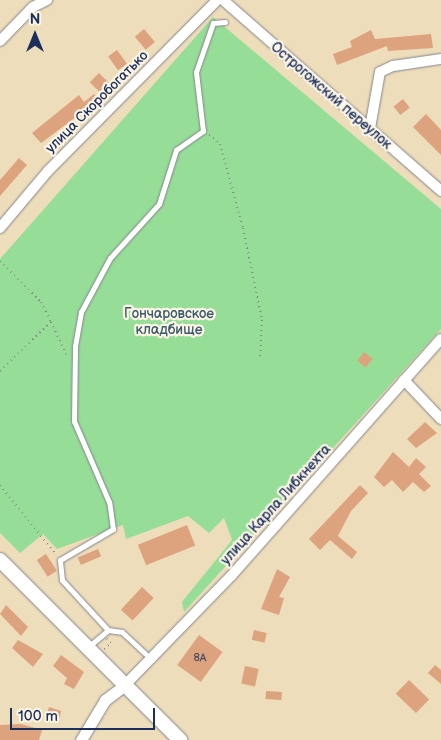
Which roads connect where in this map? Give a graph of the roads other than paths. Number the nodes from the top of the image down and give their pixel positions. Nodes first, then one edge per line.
1 (47, 0) edge
2 (217, 0) edge
3 (223, 0) edge
4 (225, 22) dead end
5 (0, 42) edge
6 (441, 59) edge
7 (370, 128) junction
8 (441, 191) edge
9 (0, 228) edge
10 (441, 339) edge
11 (404, 380) junction
12 (441, 419) edge
13 (0, 560) edge
14 (108, 630) junction
15 (88, 647) junction
16 (152, 660) junction
17 (126, 684) junction
18 (81, 740) edge
19 (180, 740) edge

1 - 5 street
2 - 9 street, улица Скоробогатько
3 - 7 street, Острогожский переулок
4 - 14 lane
6 - 7 street
7 - 8 street, Острогожский переулок
10 - 11 street, улица Карла Либкнехта
11 - 12 street
11 - 16 street, улица Карла Либкнехта
13 - 15 main road
14 - 15 lane
14 - 16 lane
15 - 17 main road
16 - 17 street, улица Карла Либкнехта
17 - 18 street
17 - 19 main road

